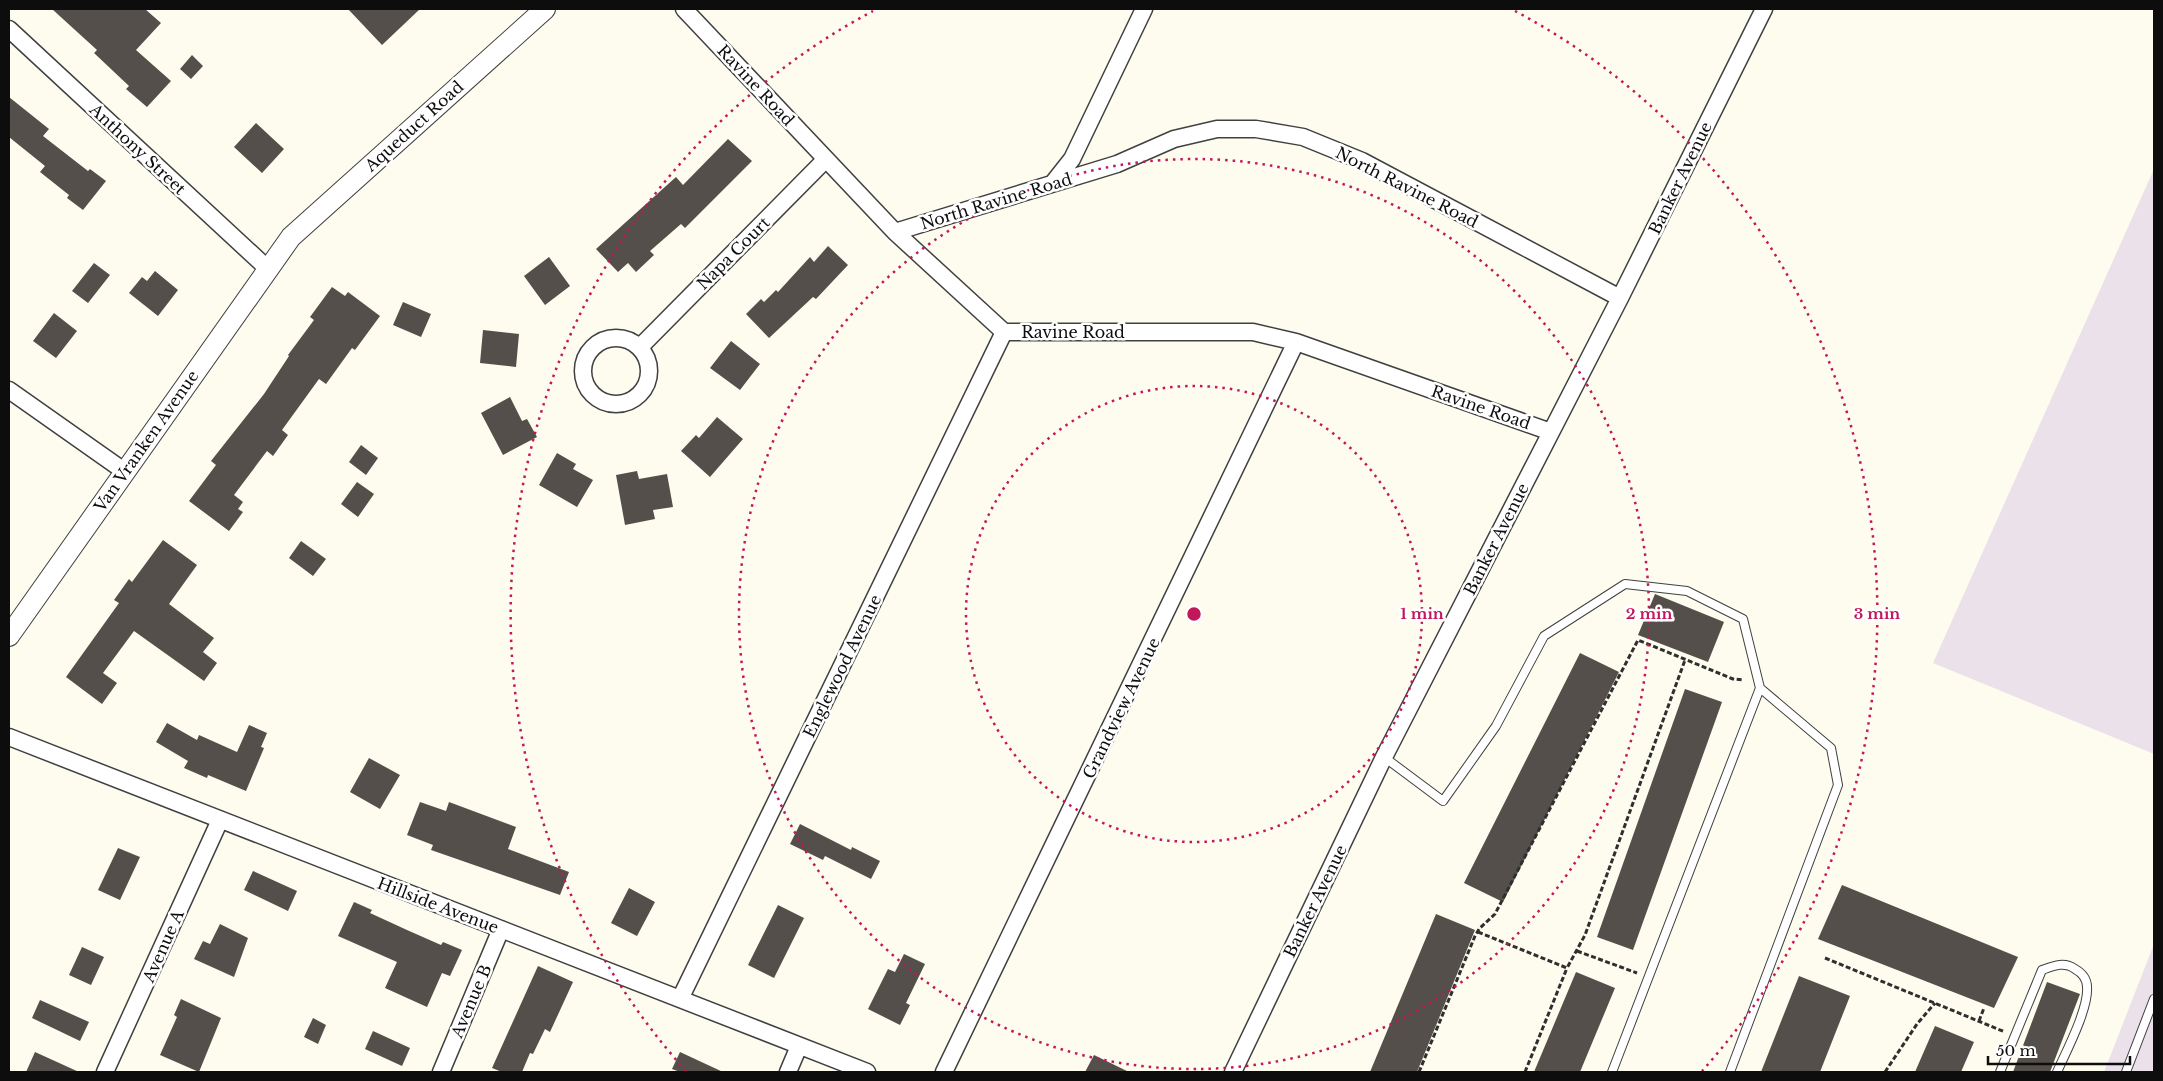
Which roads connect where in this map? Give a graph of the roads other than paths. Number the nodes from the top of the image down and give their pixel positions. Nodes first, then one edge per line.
1 (545, 9) edge
2 (684, 9) edge
3 (1144, 9) edge
4 (1764, 9) edge
5 (9, 29) edge
6 (826, 160) junction
7 (1053, 183) junction
8 (895, 232) junction
9 (284, 245) joint
10 (268, 269) junction
11 (1620, 298) junction
12 (1004, 332) junction
13 (1296, 342) junction
14 (640, 348) junction
15 (9, 390) edge
16 (1551, 432) junction
17 (124, 471) junction
18 (9, 636) edge
19 (1759, 684) junction
20 (9, 737) edge
21 (1384, 757) junction
22 (220, 820) junction
23 (501, 930) junction
24 (680, 999) junction
25 (2154, 999) edge
26 (800, 1046) junction
27 (105, 1072) edge
28 (442, 1072) edge
29 (788, 1072) edge
30 (867, 1072) edge
31 (944, 1072) edge
32 (1233, 1072) edge
33 (1612, 1072) edge
34 (1730, 1072) edge
35 (2000, 1072) edge
36 (2057, 1072) edge
37 (2126, 1072) edge

1 - 9 street, Aqueduct Road
2 - 6 street, Ravine Road
3 - 7 street
4 - 11 street, Banker Avenue
5 - 10 street, Anthony Street
6 - 8 street, Ravine Road
6 - 14 street, Napa Court
7 - 8 street, North Ravine Road
7 - 11 street, North Ravine Road
8 - 12 street, Ravine Road
9 - 10 street, Van Vranken Avenue
10 - 17 street, Van Vranken Avenue
11 - 16 street, Banker Avenue
12 - 13 street, Ravine Road
12 - 24 street, Englewood Avenue
13 - 16 street, Ravine Road
13 - 31 street, Grandview Avenue
14 - 14 street
15 - 17 street
16 - 21 street, Banker Avenue
17 - 18 street, Van Vranken Avenue
19 - 21 lane
19 - 33 lane
19 - 34 lane
20 - 22 street, Hillside Avenue
21 - 32 street, Banker Avenue
22 - 23 street, Hillside Avenue
22 - 27 street, Avenue A
23 - 24 street, Hillside Avenue
23 - 28 street, Avenue B
24 - 26 street, Hillside Avenue
25 - 37 lane
26 - 29 street
26 - 30 street, Hillside Avenue
35 - 36 lane

